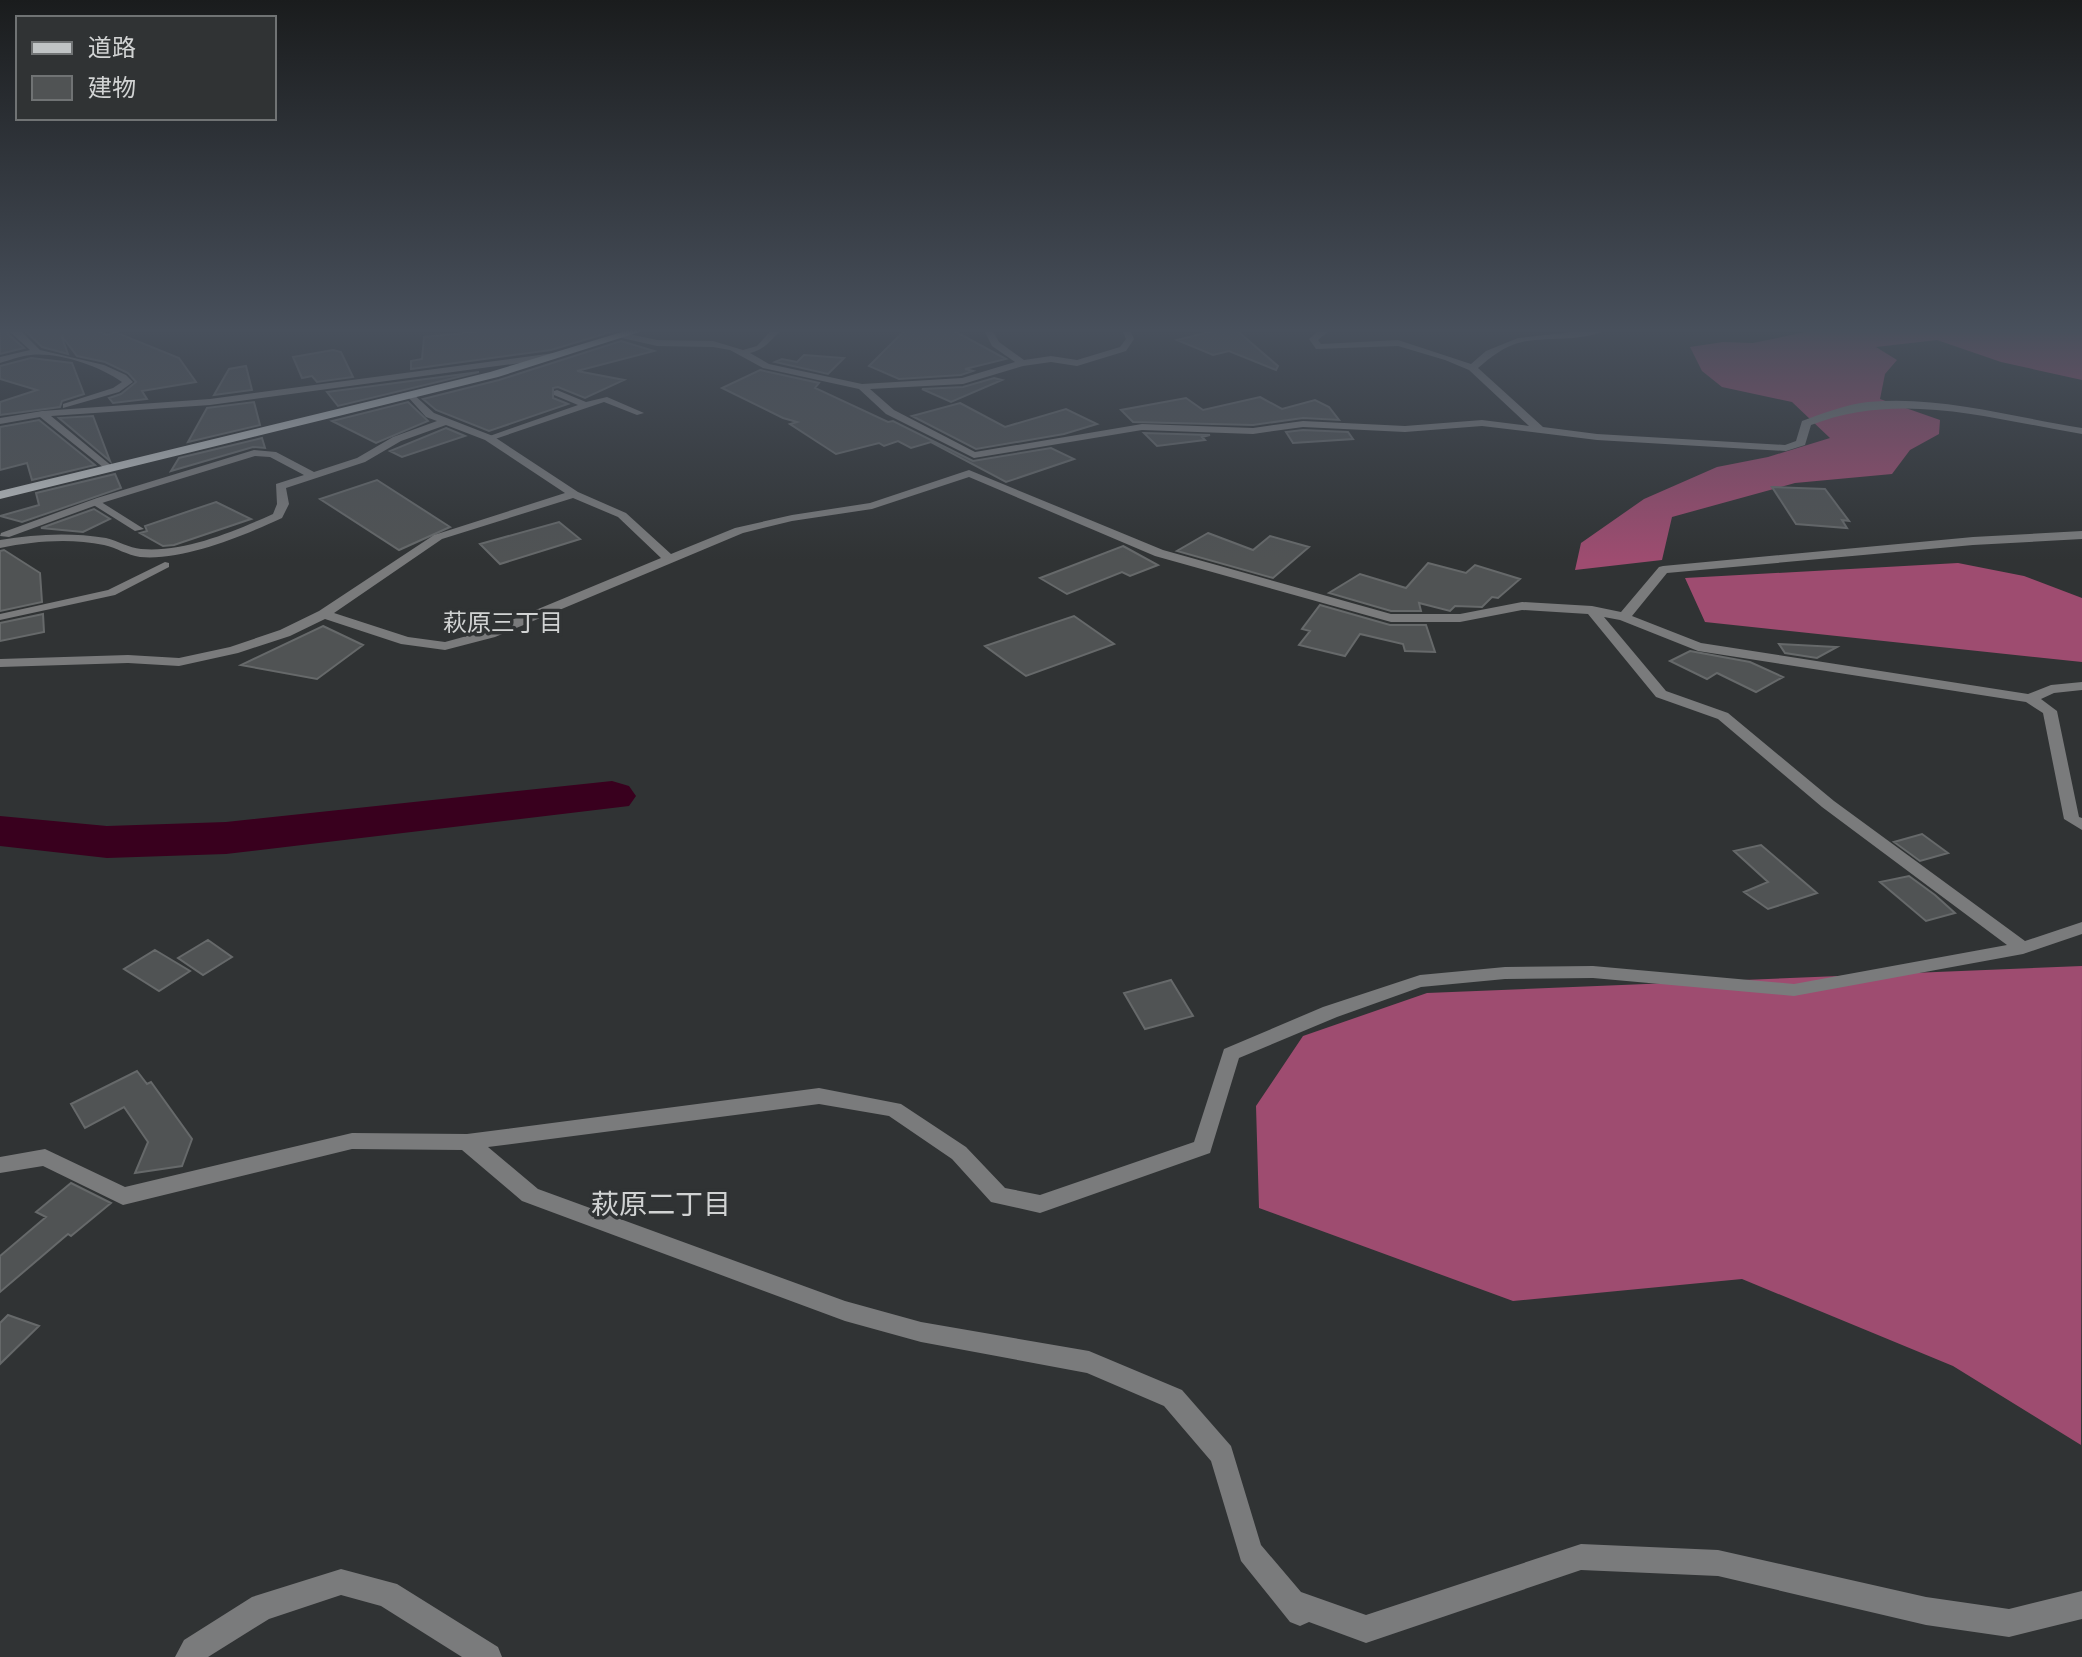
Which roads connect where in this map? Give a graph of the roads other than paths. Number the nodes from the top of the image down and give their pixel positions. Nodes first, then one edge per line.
1 (69, 405) edge
2 (163, 405) edge
3 (369, 405) edge
4 (421, 405) edge
5 (585, 405) edge
6 (620, 405) edge
7 (883, 405) edge
8 (1513, 405) edge
9 (1874, 405) edge
10 (1881, 405) edge
11 (640, 413) dead end
12 (42, 414) junction
13 (0, 421) edge
14 (447, 421) junction
15 (1540, 430) junction
16 (2082, 431) edge
17 (489, 438) junction
18 (974, 455) junction
19 (109, 469) junction
20 (969, 473) junction
21 (310, 474) junction
22 (574, 494) junction
23 (0, 495) edge
24 (95, 502) junction
25 (139, 529) dead end
26 (2082, 535) edge
27 (0, 537) edge
28 (0, 544) edge
29 (669, 559) junction
30 (165, 565) dead end
31 (1592, 610) junction
32 (324, 614) junction
33 (0, 617) edge
34 (1624, 617) junction
35 (0, 663) edge
36 (2082, 686) edge
37 (2030, 698) junction
38 (2082, 825) edge
39 (2082, 928) edge
40 (2023, 948) junction
41 (467, 1142) junction
42 (0, 1165) edge
43 (2082, 1605) edge
44 (189, 1657) edge
45 (488, 1657) edge

1 - 12 street
2 - 12 street
3 - 19 main road
4 - 14 street
5 - 17 lane
6 - 11 lane
7 - 18 street
8 - 15 street
9 - 15 street
10 - 16 street
12 - 13 street
12 - 19 street
14 - 17 street
14 - 21 street
15 - 18 street
17 - 22 street
18 - 20 street
19 - 23 main road
20 - 29 street
20 - 31 street
21 - 24 street
21 - 28 street
22 - 29 street
22 - 32 street
24 - 25 lane
24 - 27 street
26 - 34 street
29 - 32 street
30 - 33 lane
31 - 34 street
31 - 40 street
32 - 35 street
34 - 37 street
36 - 37 street
37 - 38 street
39 - 40 street
40 - 41 street
41 - 42 street
41 - 43 street
44 - 45 street

